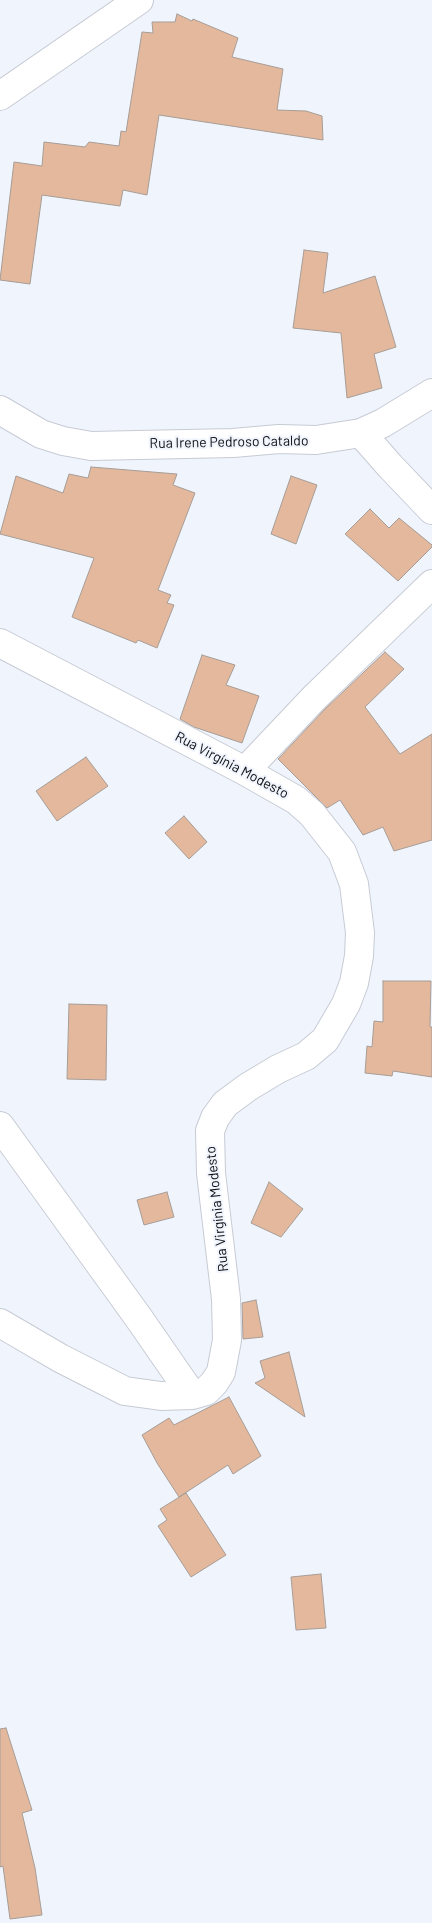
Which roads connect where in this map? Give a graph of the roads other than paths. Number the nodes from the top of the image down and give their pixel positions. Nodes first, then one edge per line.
1 (139, 0) edge
2 (0, 96) edge
3 (432, 393) edge
4 (0, 410) edge
5 (361, 432) junction
6 (432, 510) edge
7 (432, 584) edge
8 (0, 643) edge
9 (245, 771) junction
10 (0, 1126) edge
11 (0, 1323) edge
12 (192, 1395) junction

1 - 2 street
3 - 5 street, Rua Irene Pedroso Cataldo
4 - 5 street, Rua Irene Pedroso Cataldo
5 - 6 street
7 - 9 street
8 - 9 street, Rua Virgínia Modesto
9 - 12 street, Rua Virgínia Modesto
10 - 12 street
11 - 12 street, Rua Virgínia Modesto

